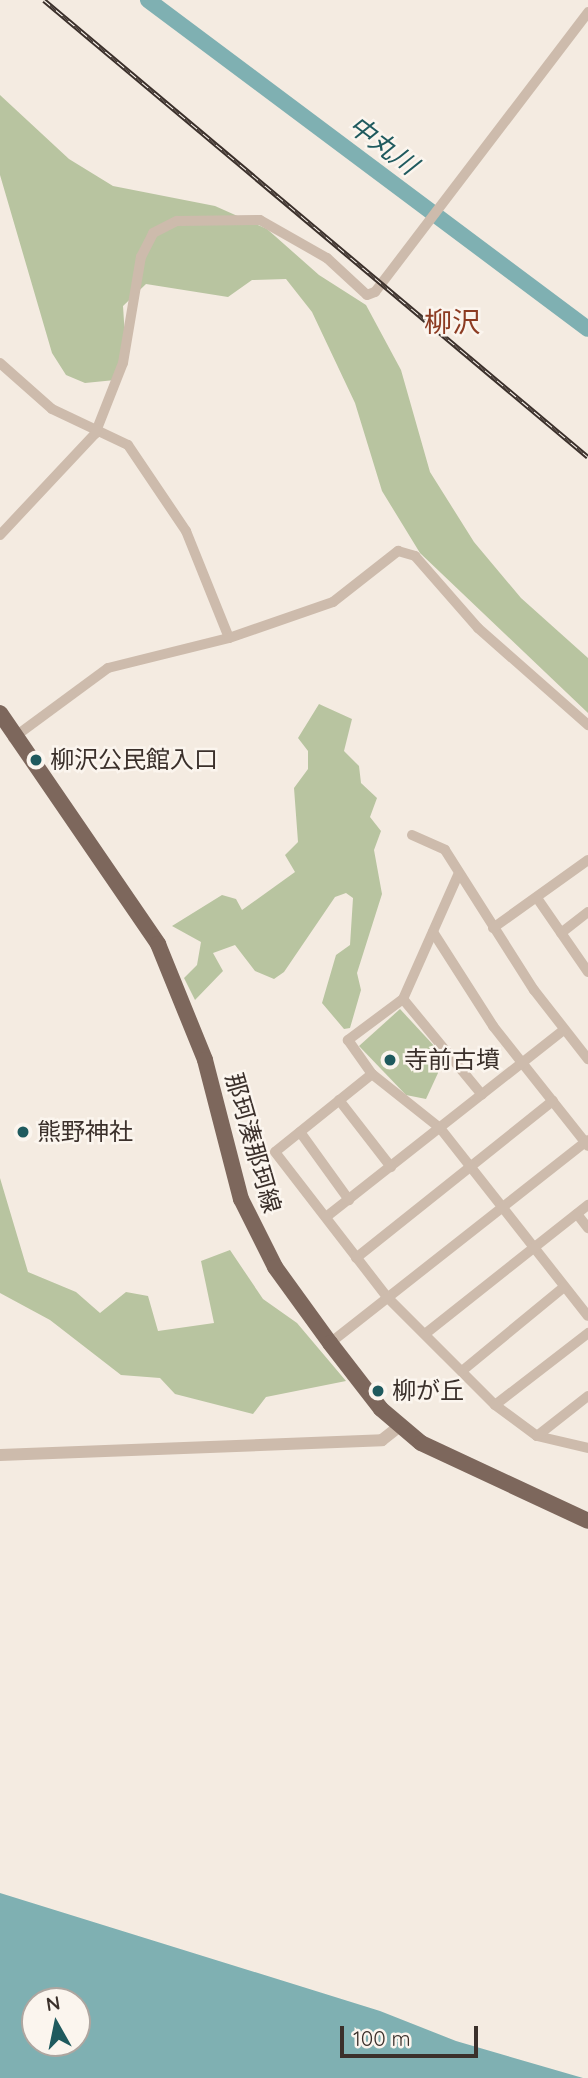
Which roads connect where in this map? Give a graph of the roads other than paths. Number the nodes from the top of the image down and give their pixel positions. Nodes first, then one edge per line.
1 (588, 12) edge
2 (0, 363) edge
3 (95, 435) junction
4 (0, 535) edge
5 (229, 638) junction
6 (0, 713) edge
7 (588, 725) edge
8 (13, 737) junction
9 (412, 835) dead end
10 (588, 860) edge
11 (458, 874) junction
12 (537, 898) junction
13 (588, 912) edge
14 (493, 928) junction
15 (433, 932) junction
16 (561, 933) junction
17 (588, 972) edge
18 (404, 999) junction
19 (565, 1030) junction
20 (584, 1044) edge
21 (588, 1059) edge
22 (524, 1062) junction
23 (372, 1074) junction
24 (482, 1095) junction
25 (339, 1100) junction
26 (554, 1101) junction
27 (440, 1128) junction
28 (300, 1132) junction
29 (587, 1143) edge
30 (471, 1166) junction
31 (391, 1167) junction
32 (349, 1200) junction
33 (588, 1205) edge
34 (504, 1209) junction
35 (577, 1213) junction
36 (326, 1217) junction
37 (588, 1228) edge
38 (535, 1247) junction
39 (356, 1258) junction
40 (565, 1287) junction
41 (388, 1298) junction
42 (588, 1316) edge
43 (588, 1333) edge
44 (425, 1334) junction
45 (330, 1343) junction
46 (462, 1371) junction
47 (588, 1396) edge
48 (495, 1405) junction
49 (400, 1426) junction
50 (537, 1437) junction
51 (588, 1448) edge
52 (0, 1455) edge
53 (588, 1521) edge

1 - 3 street
2 - 3 street
3 - 4 street
3 - 5 street
5 - 7 street
5 - 8 street
6 - 8 main road, 那珂湊那珂線
8 - 45 main road, 那珂湊那珂線
9 - 11 street
10 - 12 street
11 - 14 street
11 - 15 street
12 - 14 street
12 - 16 street
13 - 16 street
14 - 19 street
15 - 18 street
15 - 22 street
16 - 17 street
18 - 23 street
18 - 24 street
19 - 20 street
19 - 22 street
20 - 21 street
22 - 24 street
22 - 26 street
23 - 25 street
23 - 27 street
24 - 27 street
25 - 28 street
25 - 31 street
26 - 29 street
26 - 30 street
27 - 30 street
27 - 31 street
28 - 32 street
28 - 36 street
29 - 34 street
30 - 34 street
30 - 39 street
31 - 32 street
32 - 36 street
33 - 35 street
34 - 38 street
34 - 41 street
35 - 37 street
35 - 38 street
36 - 39 street
38 - 40 street
38 - 44 street
39 - 41 street
40 - 42 street
40 - 46 street
41 - 44 street
41 - 45 street
43 - 48 street
44 - 46 street
45 - 49 main road, 那珂湊那珂線
46 - 48 street
47 - 50 street
48 - 50 street
49 - 52 street
49 - 53 main road, 那珂湊那珂線
50 - 51 street

